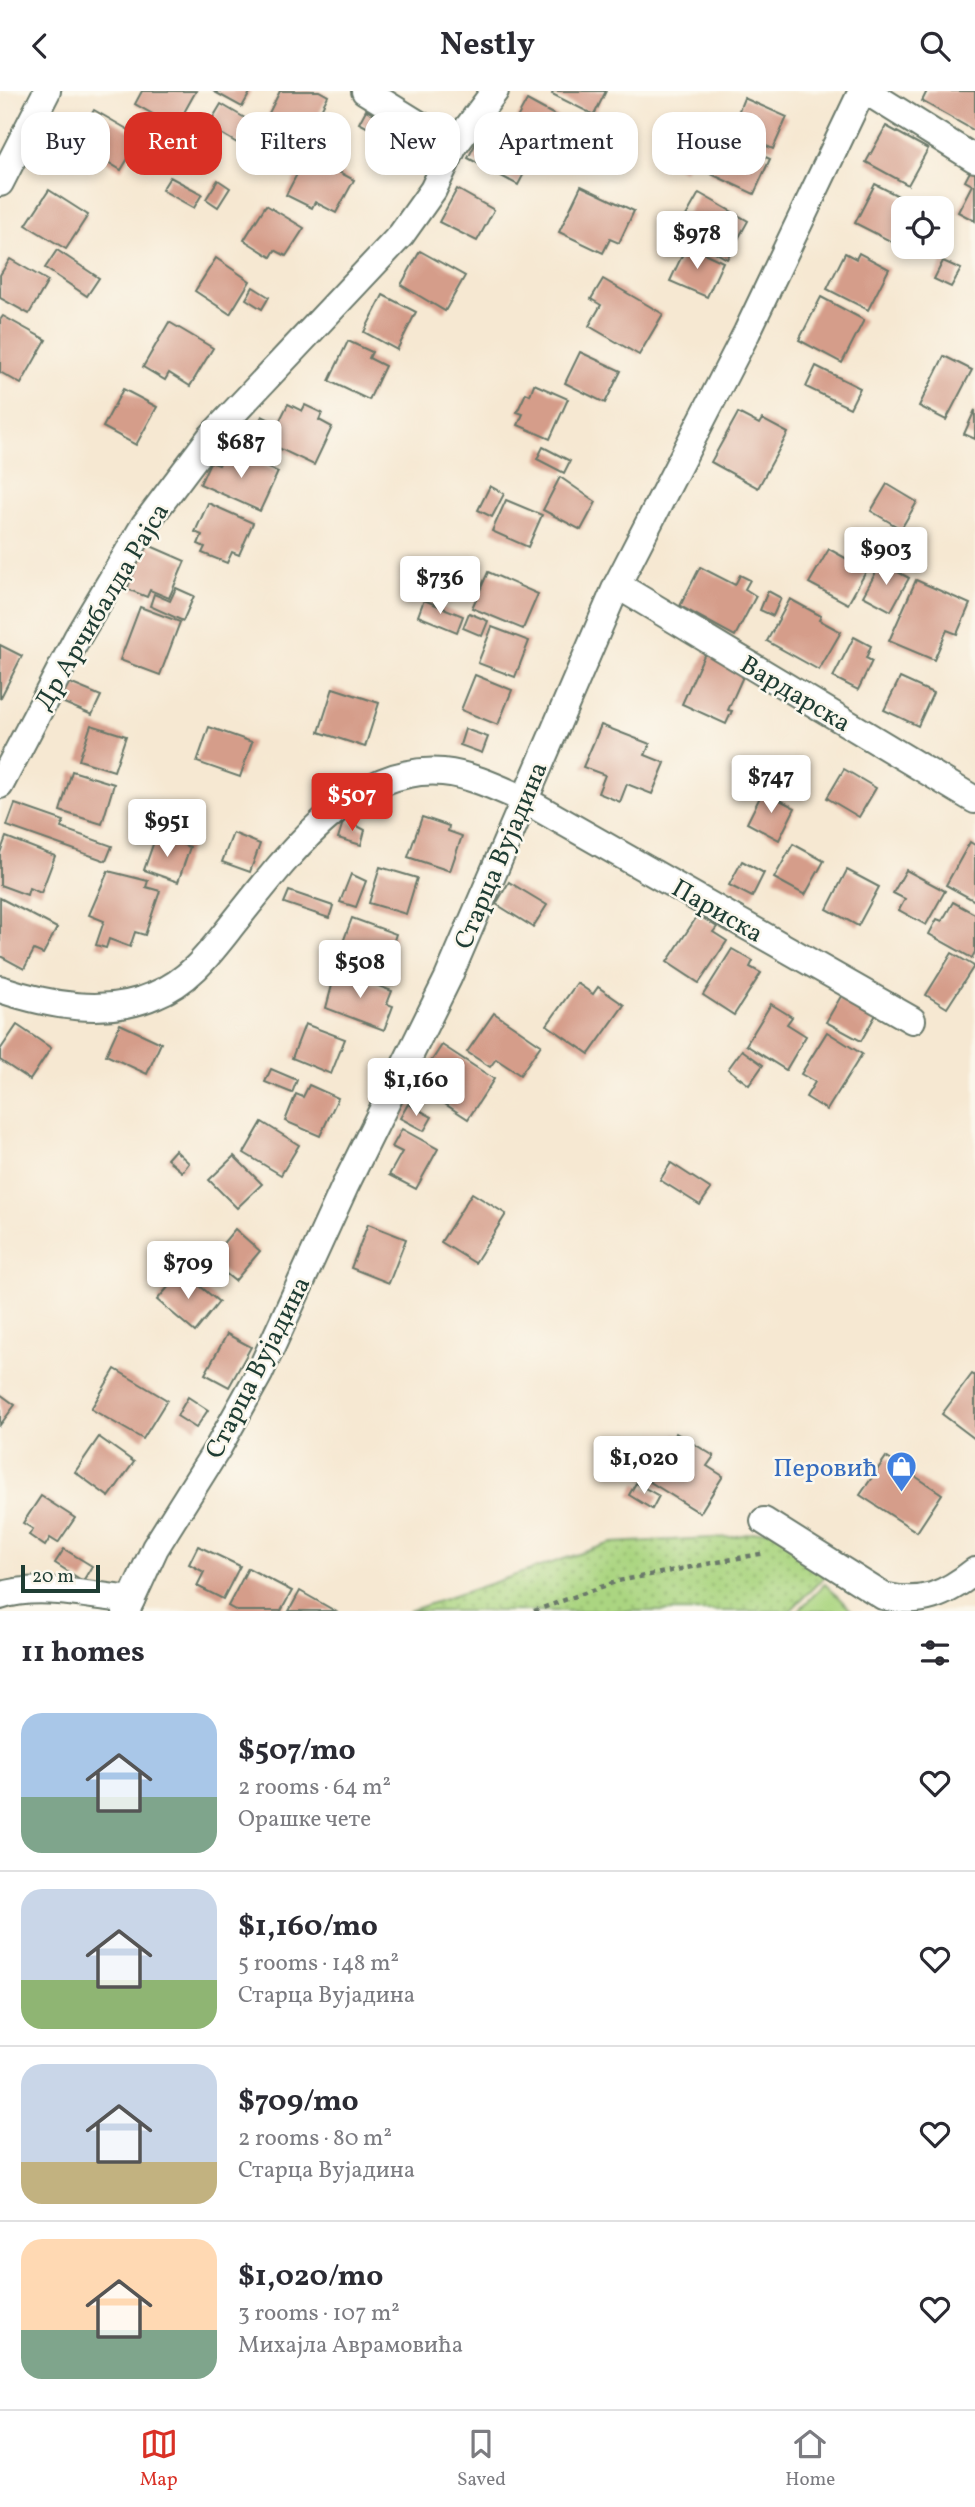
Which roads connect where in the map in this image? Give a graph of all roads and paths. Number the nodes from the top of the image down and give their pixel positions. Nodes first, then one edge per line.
1 (47, 91) edge
2 (365, 91) edge
3 (495, 91) edge
4 (864, 91) edge
5 (399, 112) edge
6 (460, 138) edge
7 (975, 159) edge
8 (440, 175) edge
9 (0, 183) edge
10 (617, 585) junction
11 (0, 785) edge
12 (523, 799) junction
13 (975, 800) edge
14 (0, 989) edge
15 (912, 1020) dead end
16 (764, 1521) dead end
17 (803, 1546) junction
18 (975, 1571) edge
19 (0, 1597) edge
20 (128, 1606) edge
21 (534, 1611) edge

1 - 9 street
2 - 5 street
3 - 6 street, Др Арчибалда Рајса
4 - 7 street
4 - 10 street, Старца Вујадина
8 - 11 street, Др Арчибалда Рајса
10 - 12 street, Старца Вујадина
10 - 13 street, Вардарска
12 - 14 street, Париска
12 - 15 street, Париска
12 - 20 street, Старца Вујадина
16 - 17 street
17 - 18 street
17 - 21 path
19 - 20 street

